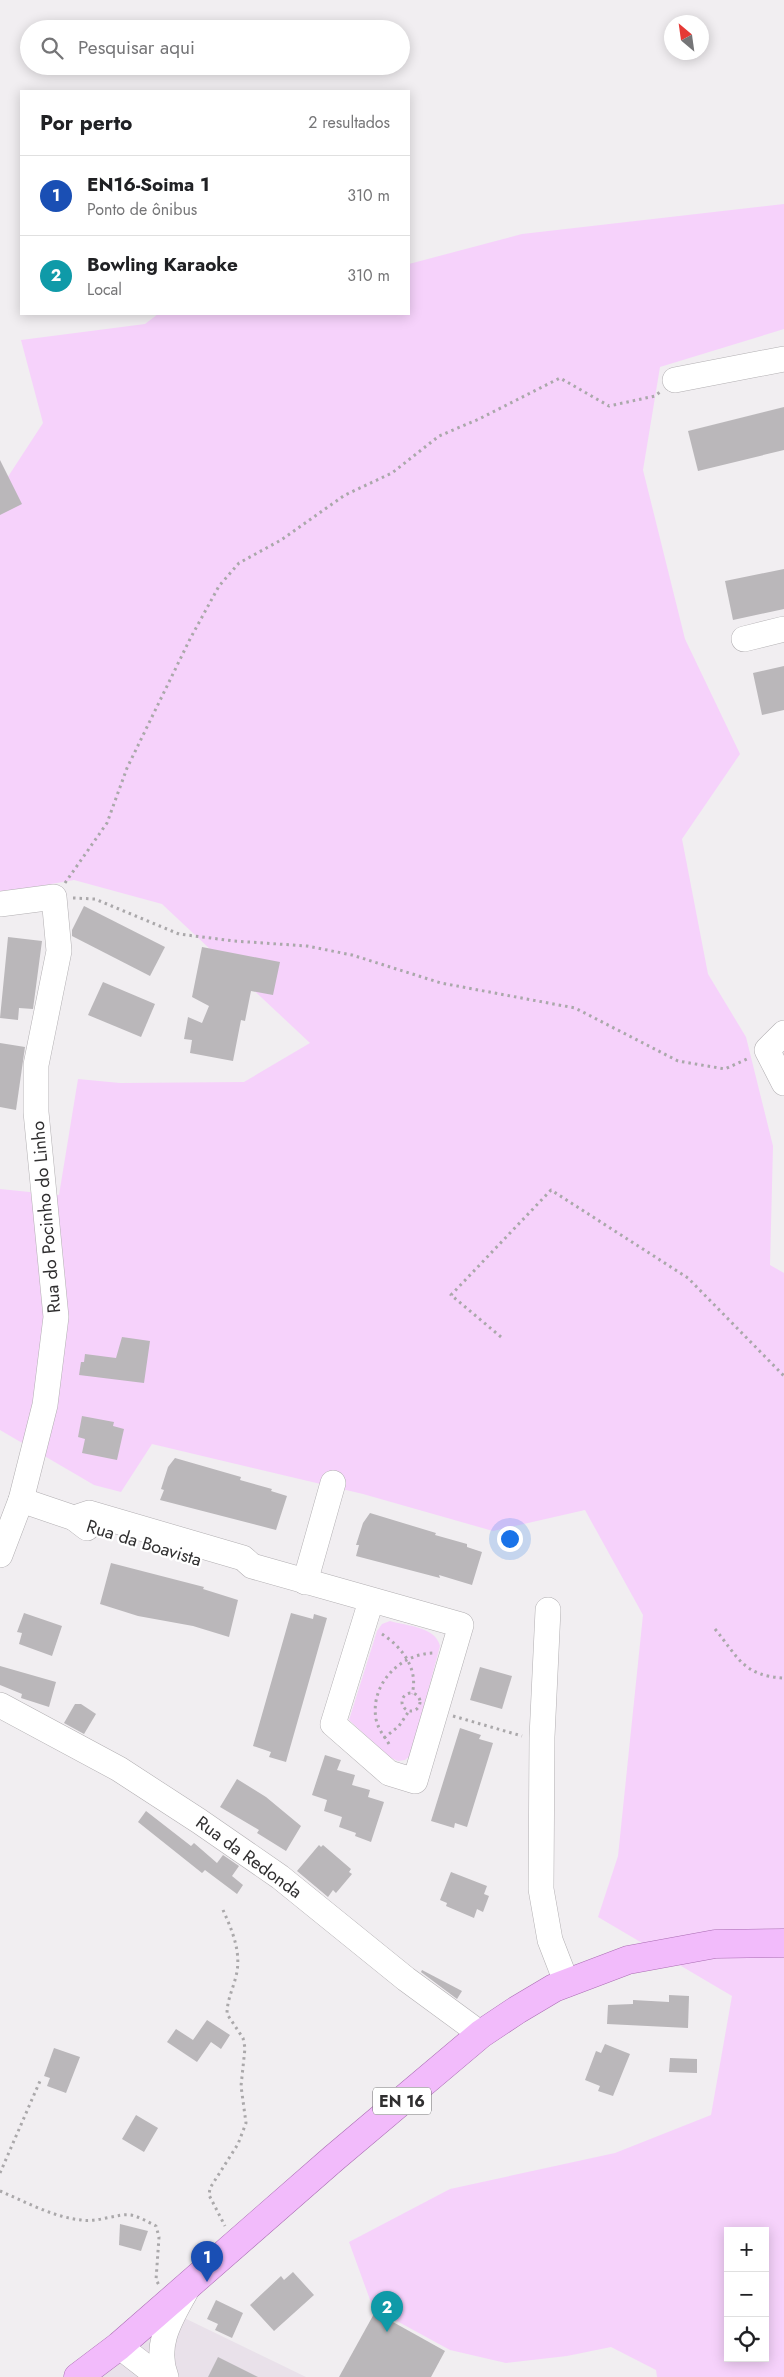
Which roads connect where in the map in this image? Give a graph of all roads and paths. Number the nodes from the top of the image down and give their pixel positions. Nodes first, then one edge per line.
1 (784, 359) edge
2 (675, 380) joint
3 (784, 630) edge
4 (744, 638) dead end
5 (54, 898) junction
6 (0, 904) edge
7 (776, 1042) edge
8 (784, 1083) edge
9 (502, 1337) dead end
10 (784, 1376) edge
11 (333, 1483) dead end
12 (21, 1500) junction
13 (0, 1555) edge
14 (305, 1582) junction
15 (371, 1601) junction
16 (548, 1610) dead end
17 (715, 1629) dead end
18 (377, 1631) dead end
19 (438, 1654) dead end
20 (407, 1659) junction
21 (784, 1678) edge
22 (412, 1694) junction
23 (0, 1705) edge
24 (409, 1710) junction
25 (436, 1711) junction
26 (385, 1738) junction
27 (380, 1741) dead end
28 (542, 1741) junction
29 (390, 1745) dead end
30 (223, 1910) dead end
31 (784, 1943) edge
32 (567, 1984) junction
33 (481, 2034) junction
34 (40, 2081) dead end
35 (0, 2173) edge
36 (0, 2192) edge
37 (237, 2243) junction
38 (190, 2283) junction
39 (167, 2304) junction
40 (119, 2346) junction
41 (78, 2377) edge
42 (130, 2377) edge
43 (159, 2377) edge
44 (166, 2377) edge

1 - 2 street
2 - 5 path
3 - 4 street
5 - 6 street
5 - 7 path
5 - 12 street, Rua do Pocinho do Linho
7 - 8 street
9 - 10 path
11 - 14 street
12 - 13 street, Rua do Pocinho do Linho
12 - 14 street, Rua da Boavista
14 - 15 street, Rua da Boavista
15 - 25 street, Rua da Boavista
15 - 25 street
16 - 28 street
17 - 21 path
18 - 20 path
19 - 20 path
20 - 22 path
20 - 26 path
22 - 24 path
22 - 24 path
23 - 33 street, Rua da Redonda
24 - 26 path
25 - 28 path
26 - 27 path
26 - 29 path
28 - 32 street
30 - 37 path
31 - 32 main road, EN 16
32 - 33 main road, EN 16
33 - 37 main road, EN 16
34 - 35 path
36 - 39 path
37 - 38 main road, EN 16
38 - 39 main road, EN 16
38 - 44 street
39 - 40 main road, EN 16
40 - 41 main road, EN 16
40 - 42 street
40 - 43 street

